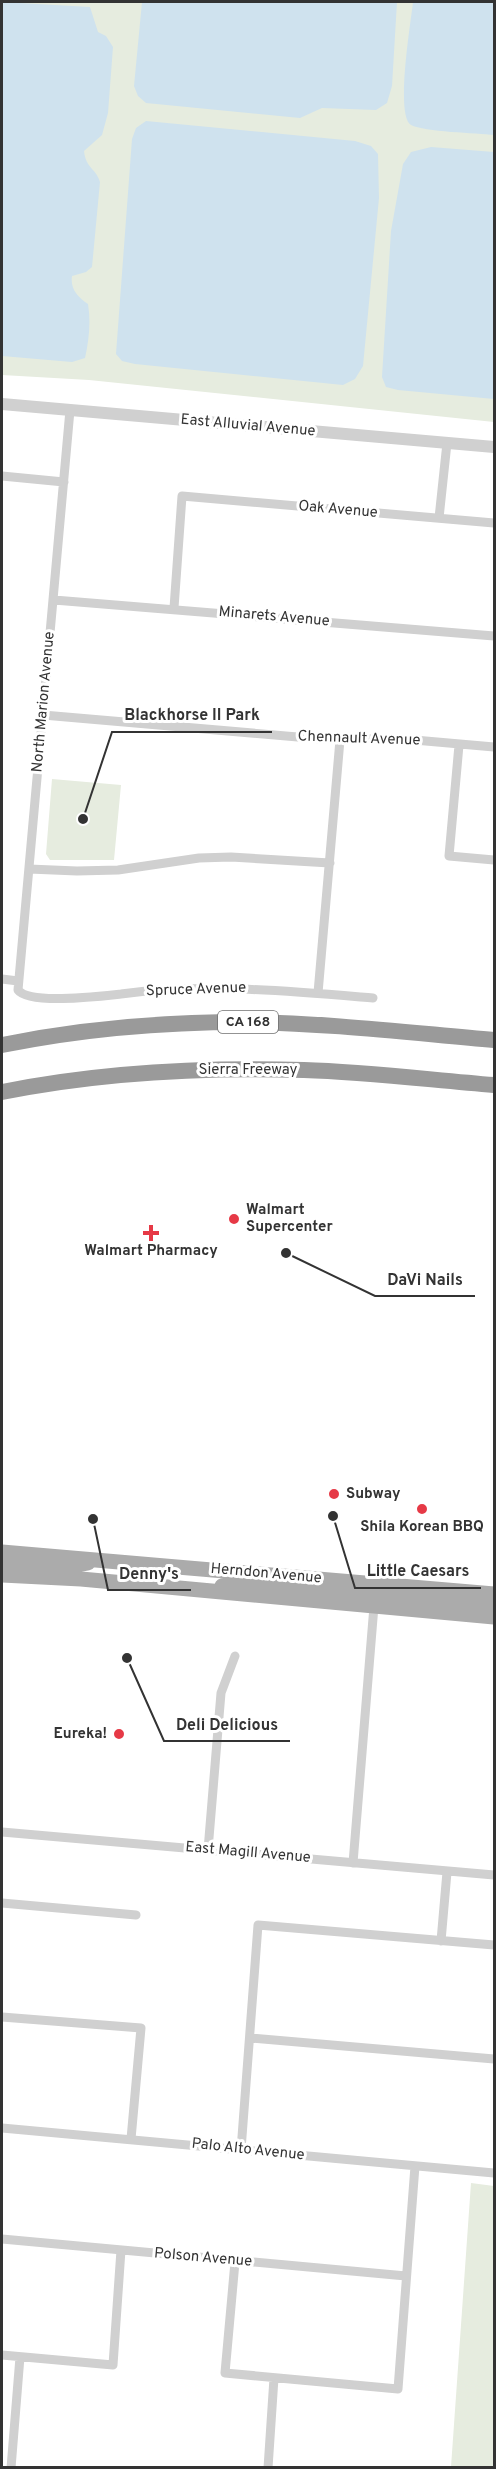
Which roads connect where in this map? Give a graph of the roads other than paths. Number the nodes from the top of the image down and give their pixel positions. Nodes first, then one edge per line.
1 (2, 404) edge
2 (70, 410) junction
3 (447, 443) junction
4 (495, 447) edge
5 (2, 476) edge
6 (64, 482) junction
7 (439, 518) junction
8 (495, 523) edge
9 (54, 600) junction
10 (174, 608) junction
11 (495, 636) edge
12 (43, 715) junction
13 (340, 740) junction
14 (459, 745) junction
15 (495, 747) edge
16 (495, 860) edge
17 (330, 863) junction
18 (29, 869) junction
19 (2, 979) edge
20 (18, 981) junction
21 (20, 993) joint
22 (318, 993) junction
23 (373, 998) dead end
24 (495, 1040) edge
25 (2, 1045) edge
26 (495, 1085) edge
27 (2, 1092) edge
28 (2, 1552) edge
29 (109, 1560) junction
30 (2, 1562) edge
31 (2, 1575) edge
32 (382, 1584) junction
33 (195, 1590) junction
34 (495, 1594) edge
35 (495, 1605) edge
36 (374, 1606) junction
37 (495, 1617) edge
38 (235, 1656) dead end
39 (2, 1832) edge
40 (208, 1850) junction
41 (353, 1863) junction
42 (447, 1872) junction
43 (495, 1875) edge
44 (2, 1904) edge
45 (136, 1915) dead end
46 (441, 1941) junction
47 (495, 1945) edge
48 (2, 2017) edge
49 (250, 2038) junction
50 (495, 2059) edge
51 (2, 2128) edge
52 (131, 2139) junction
53 (241, 2150) junction
54 (415, 2166) junction
55 (495, 2173) edge
56 (2, 2239) edge
57 (121, 2250) junction
58 (235, 2262) junction
59 (405, 2276) junction
60 (2, 2355) edge
61 (20, 2357) junction
62 (274, 2378) junction
63 (11, 2468) edge
64 (268, 2468) edge

1 - 2 street, East Alluvial Avenue
2 - 3 street, East Alluvial Avenue
2 - 6 street, North Marion Avenue
3 - 4 street, East Alluvial Avenue
3 - 7 street
5 - 6 street
6 - 9 street, North Marion Avenue
7 - 8 street, Oak Avenue
7 - 10 street, Oak Avenue
9 - 10 street, Minarets Avenue
9 - 12 street, North Marion Avenue
10 - 11 street, Minarets Avenue
12 - 13 street, Chennault Avenue
12 - 18 street, North Marion Avenue
13 - 14 street, Chennault Avenue
13 - 17 street
14 - 15 street, Chennault Avenue
14 - 16 street
17 - 18 street
17 - 22 street
18 - 20 street, North Marion Avenue
19 - 20 street
20 - 21 street, North Marion Avenue
21 - 22 street, Spruce Avenue
22 - 23 street, Spruce Avenue
24 - 25 highway, CA 168
26 - 27 highway, Sierra Freeway
28 - 29 main road, Herndon Avenue
29 - 30 main road
29 - 32 main road, Herndon Avenue
31 - 33 main road, Herndon Avenue
32 - 33 main road
32 - 34 main road, Herndon Avenue
33 - 36 main road, Herndon Avenue
35 - 36 main road
36 - 37 main road, Herndon Avenue
36 - 41 street
38 - 40 street
39 - 40 street, East Magill Avenue
40 - 41 street, East Magill Avenue
41 - 42 street, East Magill Avenue
42 - 43 street, East Magill Avenue
42 - 46 street
44 - 45 street
46 - 47 street
46 - 49 street
48 - 52 street
49 - 50 street
49 - 53 street
51 - 52 street, Palo Alto Avenue
52 - 53 street, Palo Alto Avenue
53 - 54 street, Palo Alto Avenue
54 - 55 street, Palo Alto Avenue
54 - 59 street
56 - 57 street, Polson Avenue
57 - 58 street, Polson Avenue
57 - 61 street
58 - 59 street, Polson Avenue
58 - 62 street
59 - 62 street
60 - 61 street
61 - 63 street
62 - 64 street

